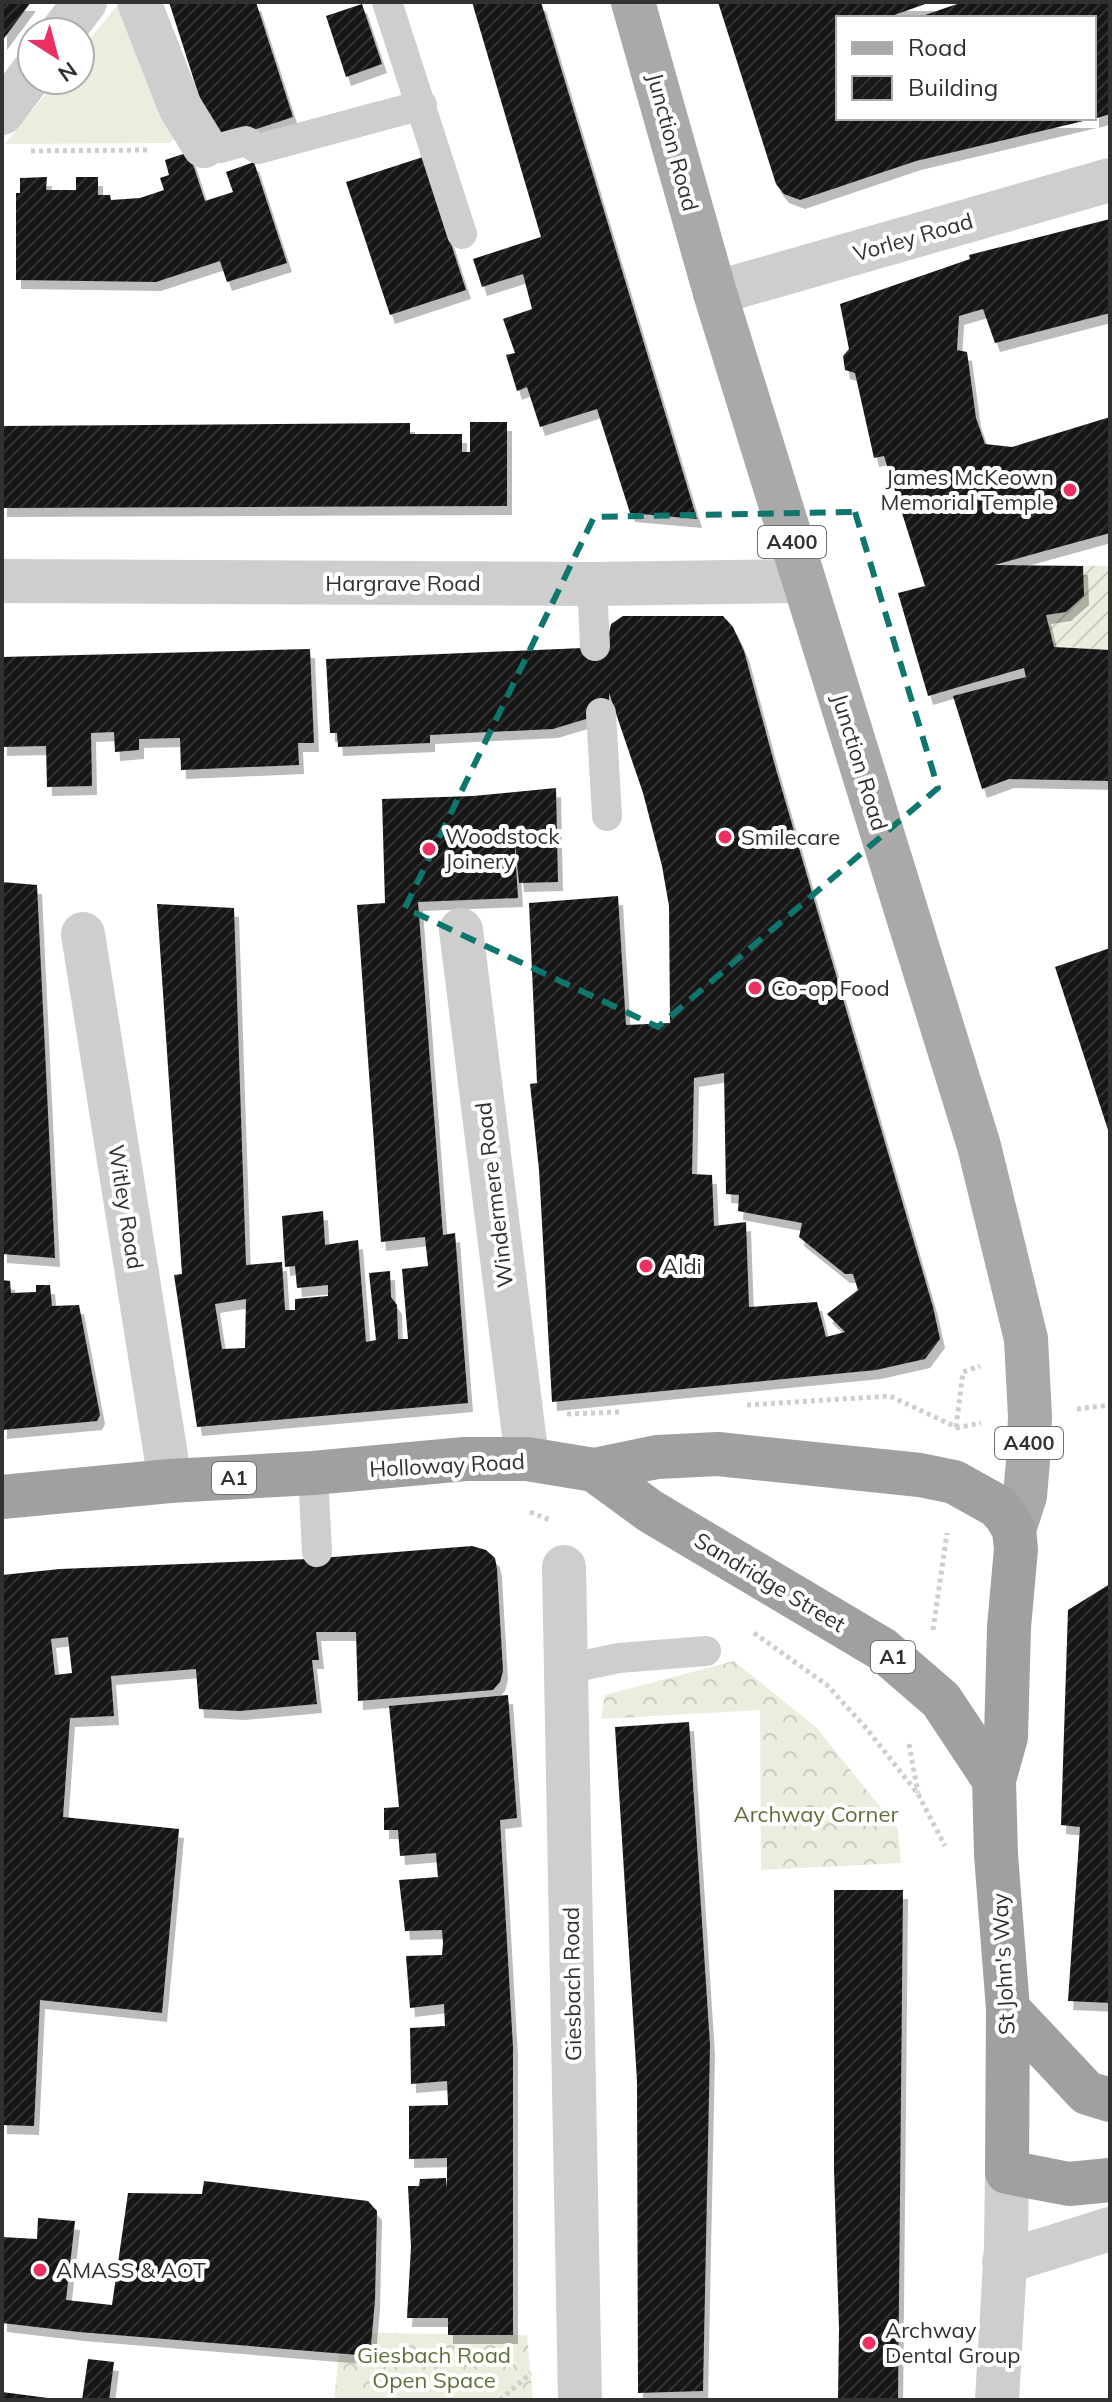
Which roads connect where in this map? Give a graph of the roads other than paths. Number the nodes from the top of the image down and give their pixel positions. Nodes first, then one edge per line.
1 (139, 2) edge
2 (387, 2) edge
3 (633, 2) edge
4 (16, 94) edge
5 (422, 105) junction
6 (2, 113) edge
7 (204, 146) joint
8 (1110, 180) edge
9 (462, 234) dead end
10 (715, 293) junction
11 (2, 581) edge
12 (804, 581) junction
13 (592, 584) junction
14 (595, 646) dead end
15 (601, 713) dead end
16 (607, 816) dead end
17 (461, 930) dead end
18 (83, 934) dead end
19 (527, 1459) junction
20 (594, 1470) junction
21 (313, 1473) junction
22 (170, 1481) junction
23 (2, 1497) edge
24 (1014, 1530) junction
25 (317, 1552) dead end
26 (564, 1567) dead end
27 (706, 1651) dead end
28 (566, 1669) junction
29 (994, 1780) junction
30 (1008, 2009) junction
31 (1110, 2100) edge
32 (1007, 2172) junction
33 (1110, 2180) edge
34 (1110, 2229) edge
35 (1004, 2262) junction
36 (580, 2400) edge
37 (997, 2400) edge

1 - 7 street
2 - 5 lane
3 - 10 main road, Junction Road / A400
4 - 6 street
5 - 7 lane
5 - 9 lane
8 - 10 street, Vorley Road
10 - 12 main road, Junction Road / A400
11 - 13 street, Hargrave Road
12 - 13 street, Hargrave Road
12 - 24 main road, Junction Road / A400
13 - 14 lane
15 - 16 lane
17 - 19 street, Windermere Road
18 - 22 street, Witley Road
19 - 20 highway, Holloway Road / A1
19 - 21 highway, Holloway Road / A1
20 - 24 highway, Holloway Road / A1
20 - 29 highway, Sandridge Street / A1
21 - 22 highway, Holloway Road / A1
21 - 25 lane
22 - 23 highway, Holloway Road / A1
24 - 29 highway, St John's Way
26 - 28 street, Giesbach Road
27 - 28 lane
28 - 36 street, Giesbach Road
29 - 30 highway, St John's Way
30 - 31 highway
30 - 32 highway, St John's Way
32 - 33 highway
32 - 35 street, St John's Way
34 - 35 street
35 - 37 street, St John's Way

